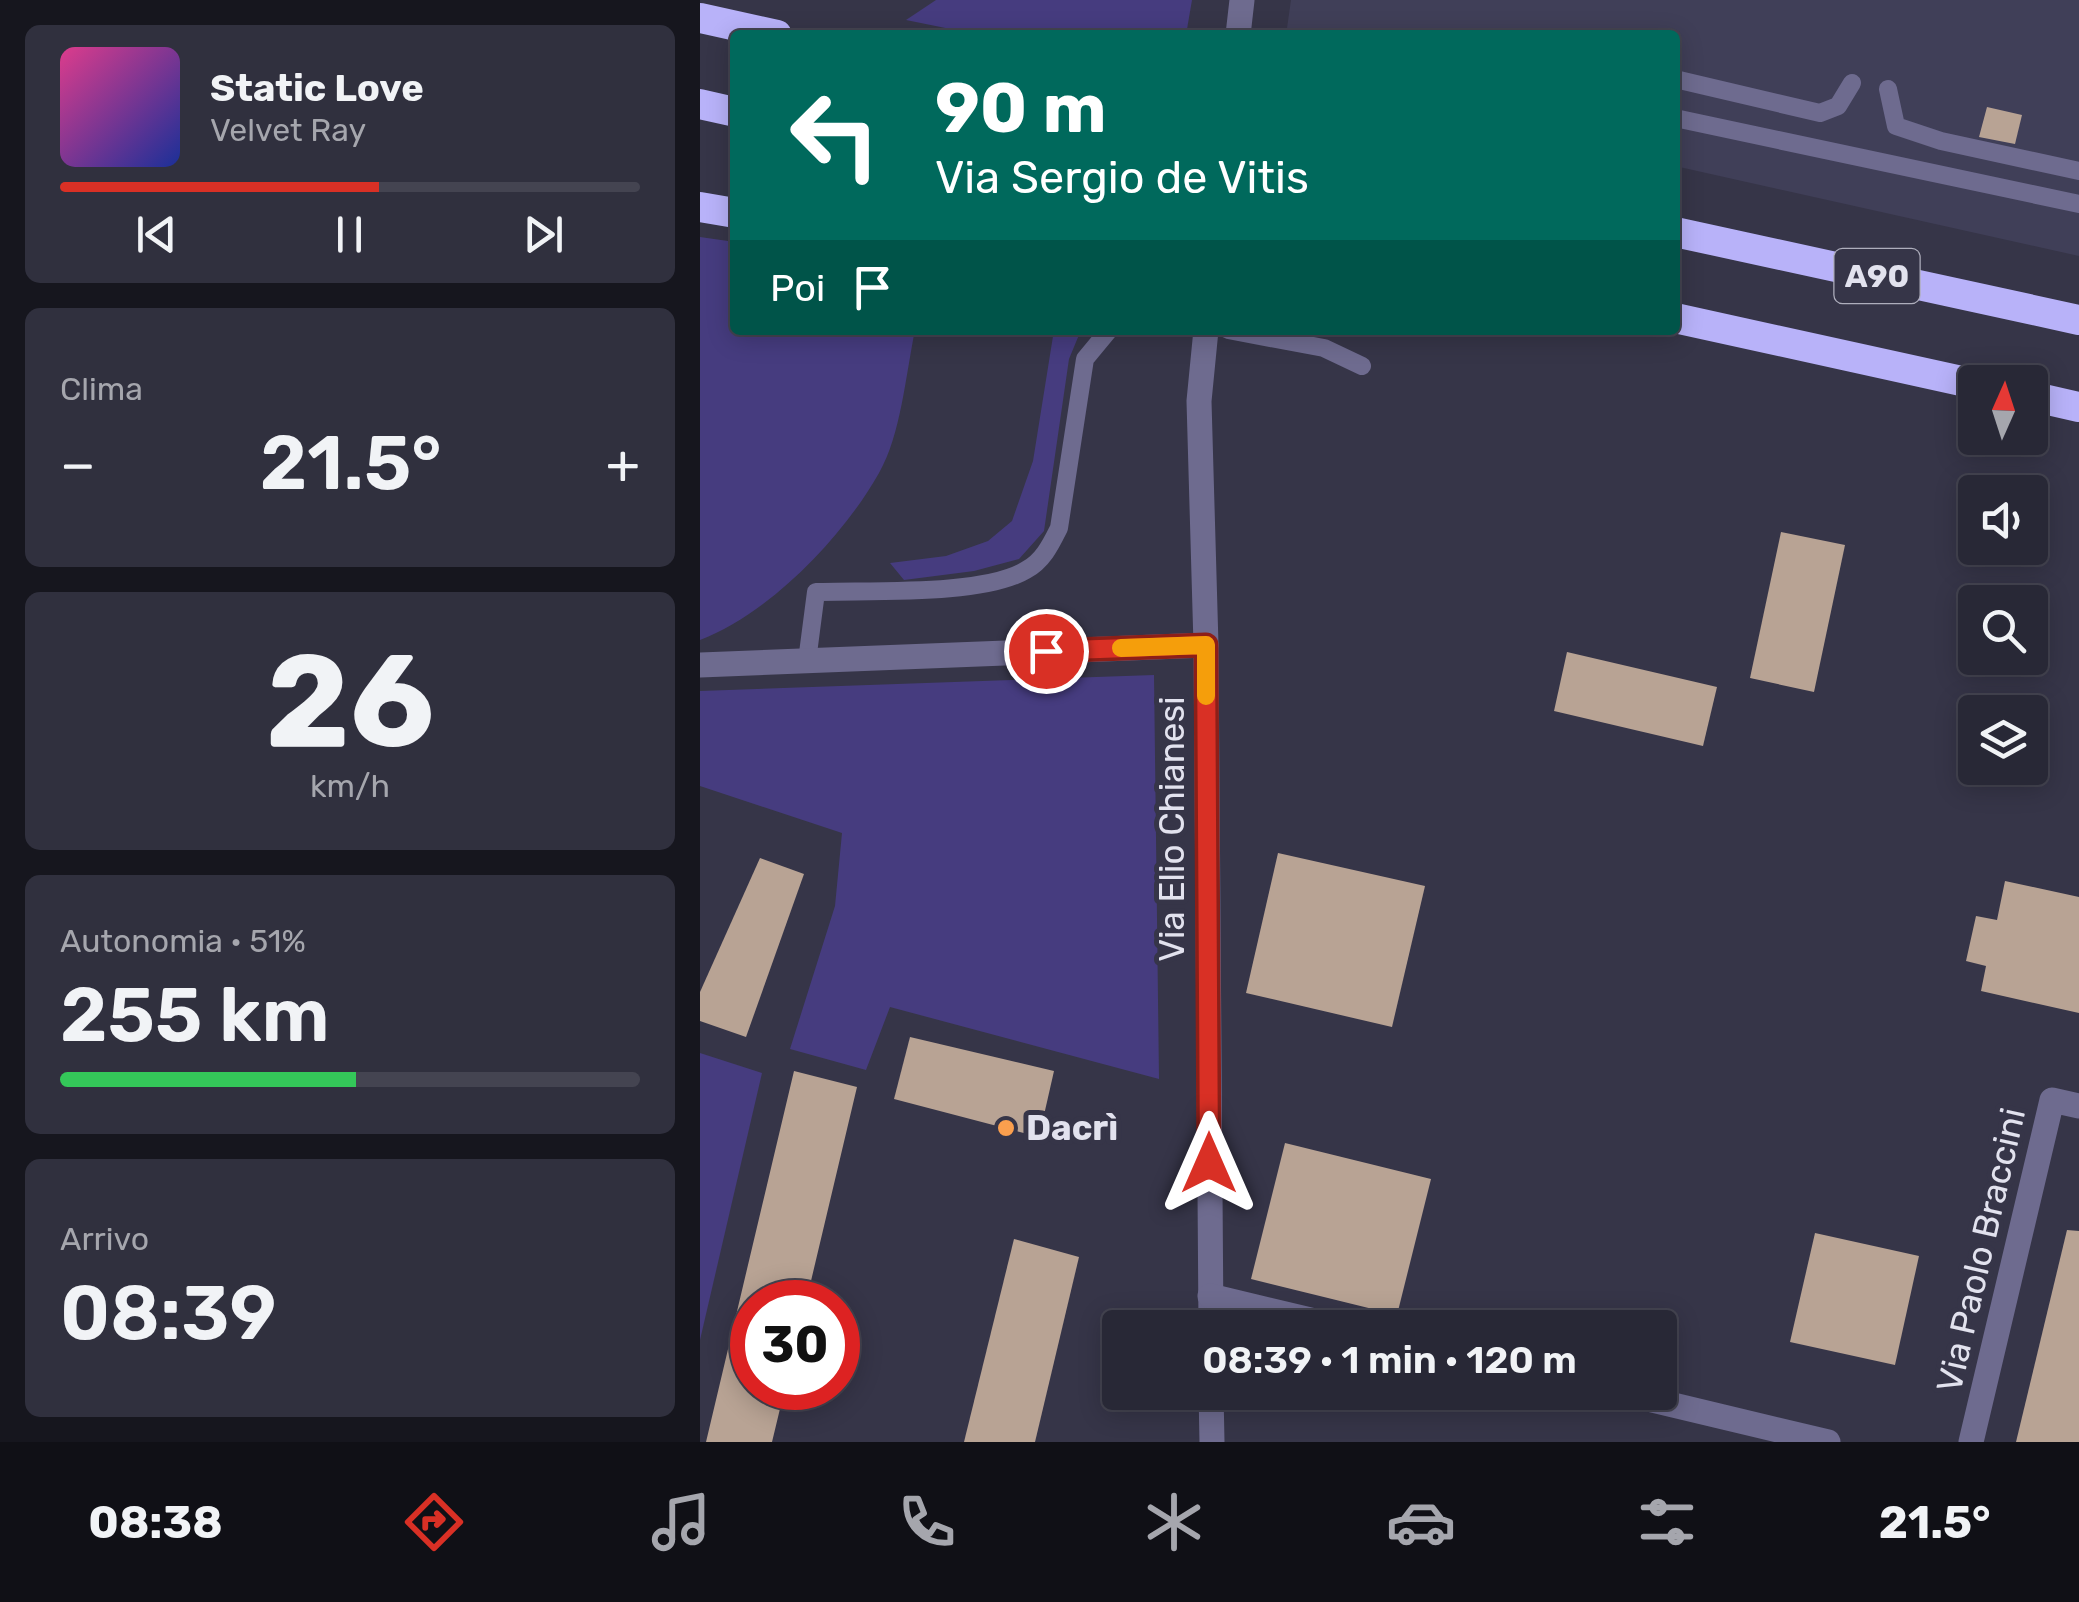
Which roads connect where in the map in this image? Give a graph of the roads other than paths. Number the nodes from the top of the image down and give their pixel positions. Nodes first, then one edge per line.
1 (1242, 0) edge
2 (700, 18) edge
3 (754, 30) edge
4 (1239, 30) edge
5 (1680, 80) edge
6 (1852, 83) dead end
7 (1888, 89) dead end
8 (700, 104) edge
9 (730, 111) edge
10 (1680, 119) edge
11 (2079, 171) edge
12 (2079, 204) edge
13 (700, 207) edge
14 (730, 212) edge
15 (1680, 233) edge
16 (1680, 319) edge
17 (2079, 320) edge
18 (1105, 335) edge
19 (1205, 335) edge
20 (1255, 335) edge
21 (1362, 366) dead end
22 (1958, 380) edge
23 (2048, 400) edge
24 (2079, 407) edge
25 (1206, 645) junction
26 (806, 661) junction
27 (700, 665) edge
28 (2079, 1106) edge
29 (1210, 1296) junction
30 (1210, 1310) edge
31 (1269, 1310) edge
32 (1677, 1406) edge
33 (1211, 1410) edge
34 (1212, 1442) edge
35 (1828, 1442) edge
36 (1971, 1442) edge

1 - 4 street
2 - 3 highway
5 - 6 lane
7 - 11 lane
8 - 9 highway
10 - 12 lane
13 - 14 highway
15 - 17 highway, A90
16 - 22 highway, A90
18 - 26 lane
19 - 25 street, Via Elio Chianesi
20 - 21 lane
23 - 24 highway
25 - 26 street
25 - 29 street, Via Elio Chianesi
26 - 27 street
28 - 36 street, Via Paolo Braccini
29 - 30 street, Via Elio Chianesi
29 - 31 street
32 - 35 street
33 - 34 street

